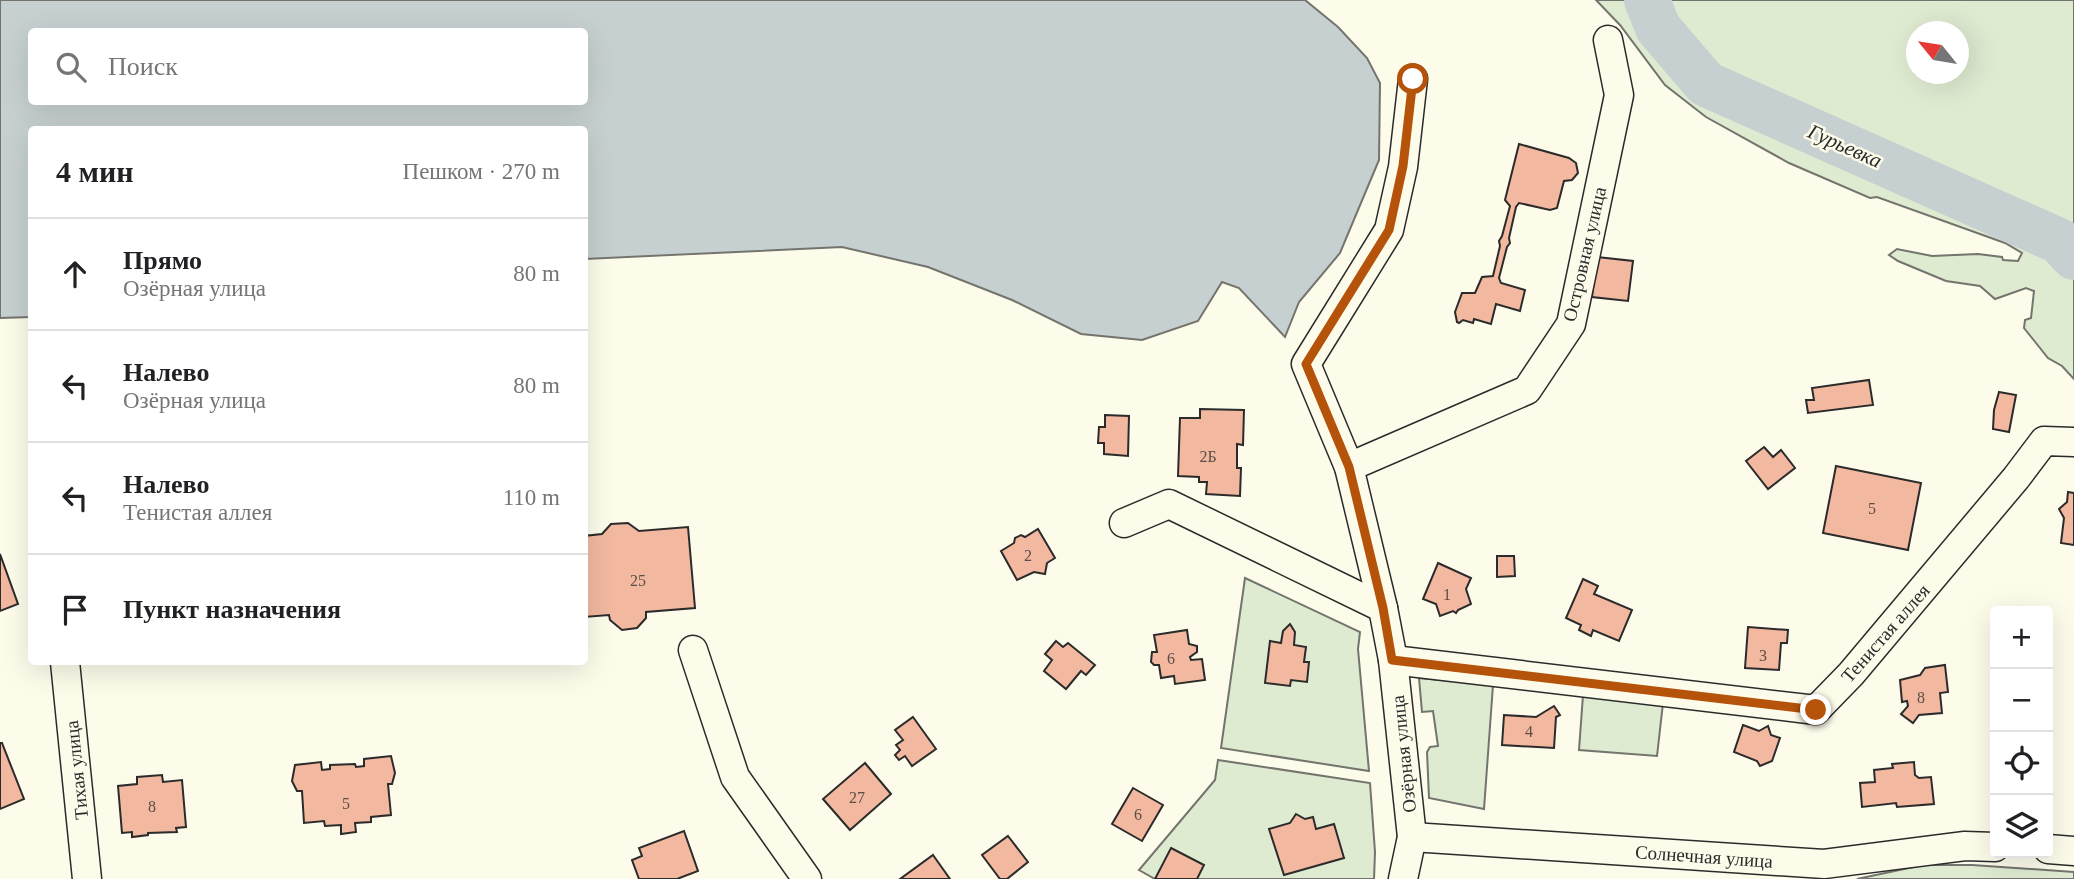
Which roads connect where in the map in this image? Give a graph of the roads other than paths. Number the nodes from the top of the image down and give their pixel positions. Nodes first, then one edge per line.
1 (1608, 40) dead end
2 (1413, 79) dead end
3 (2074, 442) edge
4 (1349, 467) junction
5 (1124, 523) dead end
6 (1383, 608) junction
7 (693, 650) dead end
8 (1392, 660) junction
9 (65, 665) edge
10 (1412, 837) junction
11 (1990, 847) edge
12 (2053, 849) edge
13 (2074, 850) edge
14 (1826, 872) edge
15 (87, 879) edge
16 (807, 879) edge
17 (1403, 879) edge

1 - 4 street, Островная улица
2 - 4 street, Озёрная улица
3 - 8 street, Тенистая аллея
4 - 6 street, Озёрная улица
5 - 6 street
6 - 8 street, Озёрная улица
7 - 16 street
8 - 10 street, Озёрная улица
9 - 15 street, Тихая улица
10 - 14 street, Солнечная улица
10 - 17 street, Озёрная улица
11 - 14 street, Солнечная улица
12 - 13 street

